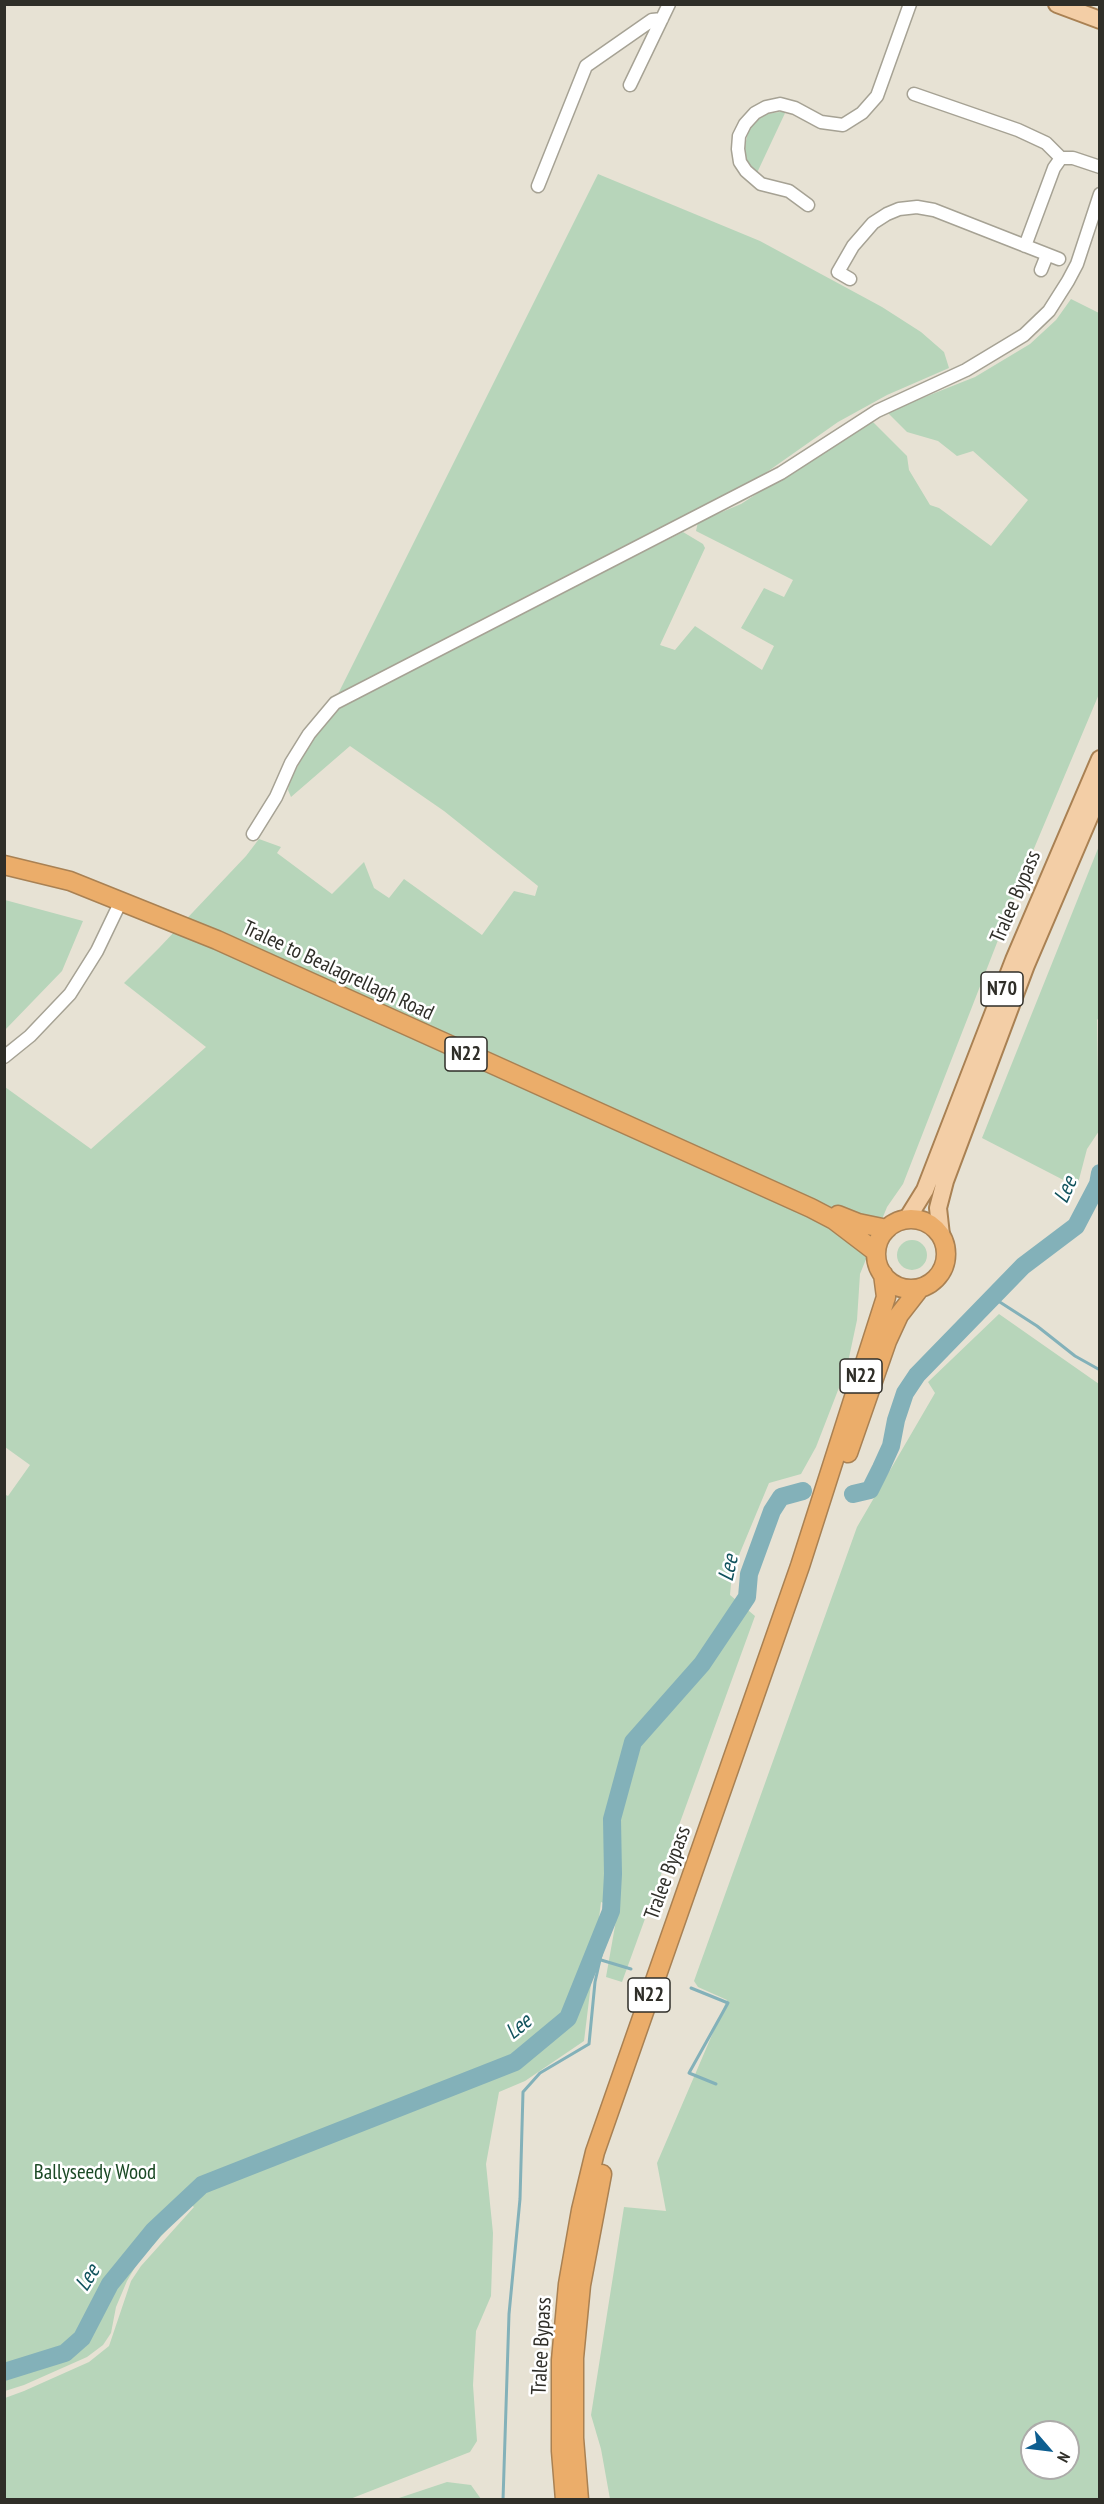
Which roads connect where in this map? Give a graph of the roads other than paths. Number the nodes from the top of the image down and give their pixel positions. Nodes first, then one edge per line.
1 (669, 4) edge
2 (910, 4) edge
3 (1058, 4) edge
4 (662, 18) junction
5 (1100, 20) edge
6 (630, 85) dead end
7 (914, 94) dead end
8 (1060, 159) junction
9 (1100, 167) edge
10 (538, 186) dead end
11 (1100, 194) edge
12 (808, 205) dead end
13 (1025, 246) junction
14 (1041, 270) dead end
15 (850, 279) dead end
16 (1100, 759) edge
17 (1100, 792) edge
18 (253, 834) dead end
19 (4, 865) edge
20 (121, 901) junction
21 (4, 1057) edge
22 (811, 1208) junction
23 (907, 1219) junction
24 (887, 1229) junction
25 (941, 1235) junction
26 (876, 1252) junction
27 (883, 1274) junction
28 (920, 1288) junction
29 (833, 1476) junction
30 (824, 1508) junction
31 (565, 2499) edge
32 (579, 2499) edge

1 - 4 street
2 - 12 street
3 - 5 main road
4 - 6 street
4 - 10 street
7 - 8 street
8 - 9 street
8 - 13 street
11 - 18 street
13 - 14 street
13 - 15 street
16 - 23 main road, Tralee Bypass / N70
17 - 25 main road, Tralee Bypass / N70
19 - 20 highway, Tralee to Bealagrellagh Road / N22
20 - 21 street
20 - 22 highway, Tralee to Bealagrellagh Road / N22
22 - 24 highway, Tralee to Bealagrellagh Road / N22
22 - 26 highway, Tralee to Bealagrellagh Road / N22
23 - 24 highway
23 - 25 highway
24 - 26 highway
25 - 28 highway, N22
26 - 27 highway, N22
27 - 28 highway
27 - 29 highway, Tralee Bypass / N22
28 - 29 highway, Tralee Bypass / N22
29 - 30 highway, Tralee Bypass / N22
30 - 31 highway, Tralee Bypass / N22
30 - 32 highway, Tralee Bypass / N22

